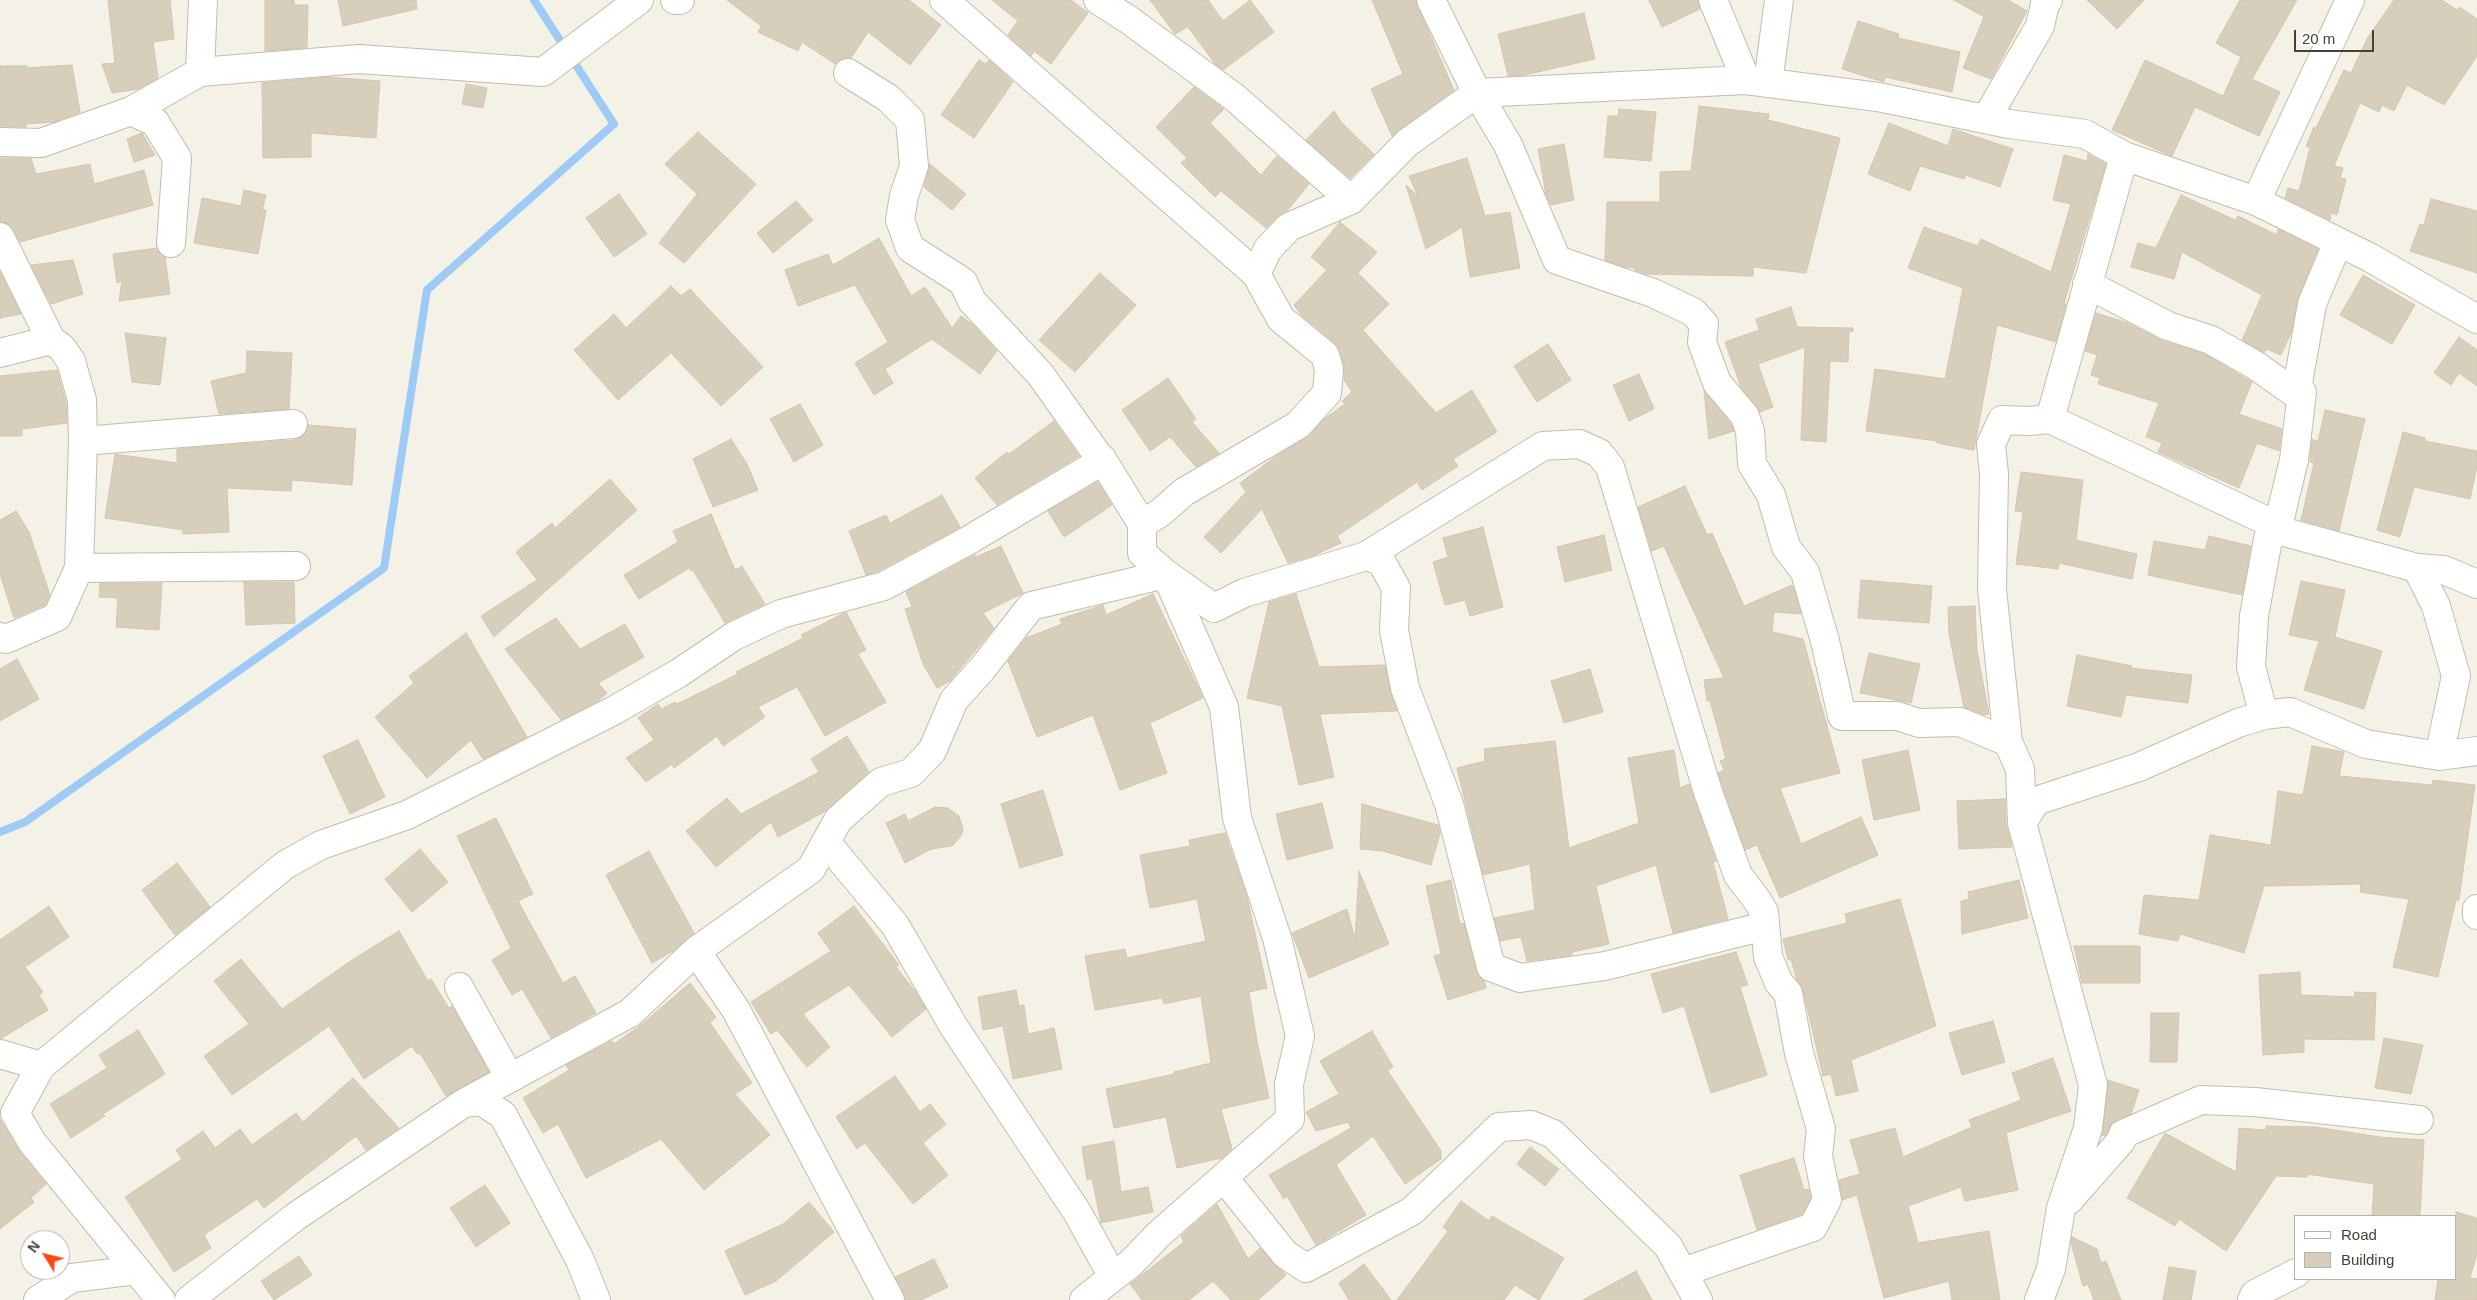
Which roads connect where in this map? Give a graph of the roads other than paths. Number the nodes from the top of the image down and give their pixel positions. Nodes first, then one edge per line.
1 (203, 0) edge
2 (639, 0) edge
3 (675, 0) edge
4 (680, 0) edge
5 (944, 0) edge
6 (1098, 0) edge
7 (1431, 0) edge
8 (1713, 0) edge
9 (1779, 0) edge
10 (2048, 0) edge
11 (2350, 0) edge
12 (200, 72) junction
13 (848, 73) dead end
14 (1757, 81) junction
15 (1477, 92) junction
16 (131, 111) junction
17 (1986, 119) junction
18 (0, 142) edge
19 (2124, 156) junction
20 (1351, 200) junction
21 (2256, 201) junction
22 (0, 237) edge
23 (2338, 242) junction
24 (171, 243) dead end
25 (1256, 274) junction
26 (2087, 284) junction
27 (2477, 319) edge
28 (51, 340) junction
29 (0, 353) edge
30 (2296, 394) junction
31 (2050, 419) junction
32 (293, 424) dead end
33 (83, 441) junction
34 (1102, 461) junction
35 (1142, 524) junction
36 (2274, 526) junction
37 (1366, 556) junction
38 (296, 566) dead end
39 (79, 568) junction
40 (2417, 568) junction
41 (1166, 574) junction
42 (2477, 584) edge
43 (0, 637) edge
44 (2264, 715) junction
45 (2008, 742) junction
46 (2477, 751) edge
47 (2439, 756) junction
48 (2022, 822) junction
49 (826, 842) junction
50 (2477, 909) edge
51 (2477, 915) edge
52 (1765, 926) junction
53 (696, 951) junction
54 (459, 987) dead end
55 (0, 1054) edge
56 (40, 1066) junction
57 (510, 1078) junction
58 (464, 1103) junction
59 (2419, 1120) dead end
60 (1224, 1178) junction
61 (2061, 1208) junction
62 (137, 1270) junction
63 (1683, 1272) junction
64 (2294, 1274) edge
65 (1113, 1277) junction
66 (38, 1300) edge
67 (161, 1300) edge
68 (189, 1300) edge
69 (596, 1300) edge
70 (890, 1300) edge
71 (1084, 1300) edge
72 (1698, 1300) edge
73 (2039, 1300) edge
74 (2252, 1300) edge

1 - 12 street
2 - 12 street
3 - 4 street
5 - 25 street
6 - 20 street
7 - 15 street
8 - 14 street
9 - 14 street
10 - 17 street
11 - 21 street
12 - 16 street
13 - 34 street
14 - 15 street
14 - 17 street
15 - 20 street
15 - 45 street
16 - 18 street
16 - 24 street
17 - 19 street
19 - 21 street
19 - 26 street
20 - 25 street
21 - 23 street
22 - 28 street
23 - 27 street
23 - 30 street
25 - 35 street
26 - 30 street
26 - 31 street
28 - 29 street
28 - 33 street
30 - 36 street
31 - 36 street
31 - 45 street
32 - 33 street
33 - 39 street
34 - 35 street
34 - 56 street
35 - 41 street
36 - 40 street
36 - 44 street
37 - 41 street
37 - 52 street
37 - 52 street
38 - 39 street
39 - 43 street
40 - 42 street
40 - 47 street
41 - 49 street
41 - 60 street
44 - 47 street
44 - 48 street
45 - 48 street
46 - 47 street
48 - 61 street
49 - 53 street
49 - 65 street
50 - 51 street
52 - 63 street
53 - 57 street
53 - 70 street
54 - 57 street
55 - 56 street
56 - 62 street
57 - 58 street
58 - 68 street
58 - 69 street
59 - 61 street
60 - 63 street
60 - 65 street
61 - 73 street
62 - 66 street
62 - 67 street
63 - 72 street
64 - 74 street
65 - 71 street

